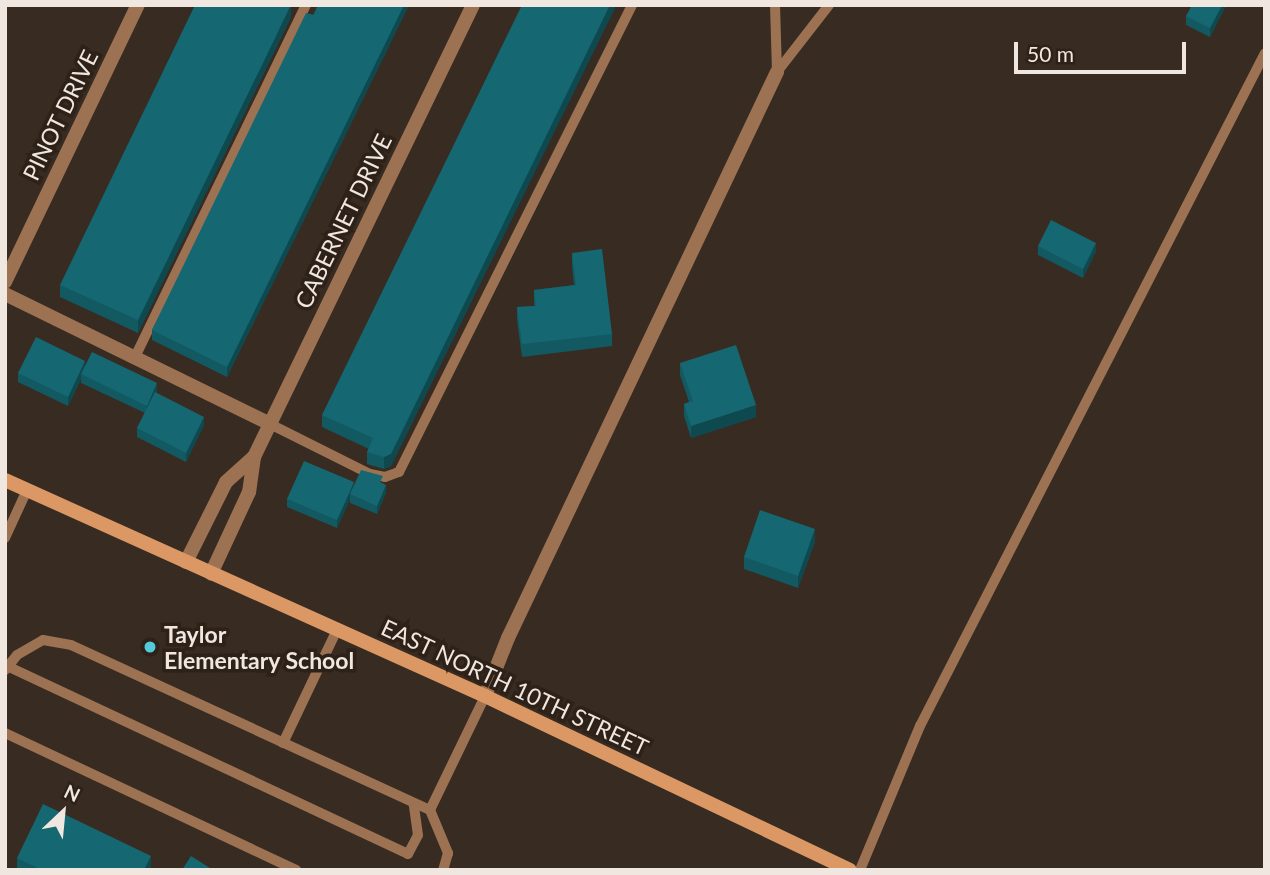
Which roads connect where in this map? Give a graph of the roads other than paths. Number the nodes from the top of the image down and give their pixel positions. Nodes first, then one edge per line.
1 (138, 5) edge
2 (306, 5) edge
3 (473, 5) edge
4 (632, 5) edge
5 (775, 5) edge
6 (829, 5) edge
7 (1265, 53) edge
8 (778, 72) junction
9 (5, 282) edge
10 (5, 294) edge
11 (135, 357) junction
12 (270, 424) junction
13 (254, 457) junction
14 (5, 480) edge
15 (27, 490) junction
16 (5, 538) edge
17 (186, 562) junction
18 (211, 574) junction
19 (337, 630) junction
20 (6, 668) edge
21 (485, 696) junction
22 (5, 733) edge
23 (283, 743) junction
24 (414, 805) junction
25 (430, 810) junction
26 (296, 870) edge
27 (443, 870) edge
28 (850, 870) edge
29 (860, 870) edge

1 - 9 street, PINOT DRIVE
2 - 11 lane
3 - 12 street, CABERNET DRIVE
4 - 12 lane
5 - 8 lane
6 - 8 lane
7 - 29 lane
8 - 21 street
10 - 11 street
11 - 12 street
12 - 13 street, CABERNET DRIVE
13 - 17 street, CABERNET DRIVE
13 - 18 street, CABERNET DRIVE
14 - 15 main road, EAST NORTH 10TH STREET
15 - 16 lane
15 - 17 main road, EAST NORTH 10TH STREET
17 - 18 main road, EAST NORTH 10TH STREET
18 - 19 main road, EAST NORTH 10TH STREET
19 - 21 main road, EAST NORTH 10TH STREET
19 - 23 lane
20 - 23 lane
20 - 24 lane
21 - 25 lane
21 - 28 main road, EAST NORTH 10TH STREET
22 - 26 lane
23 - 24 lane
24 - 25 lane
25 - 27 lane

